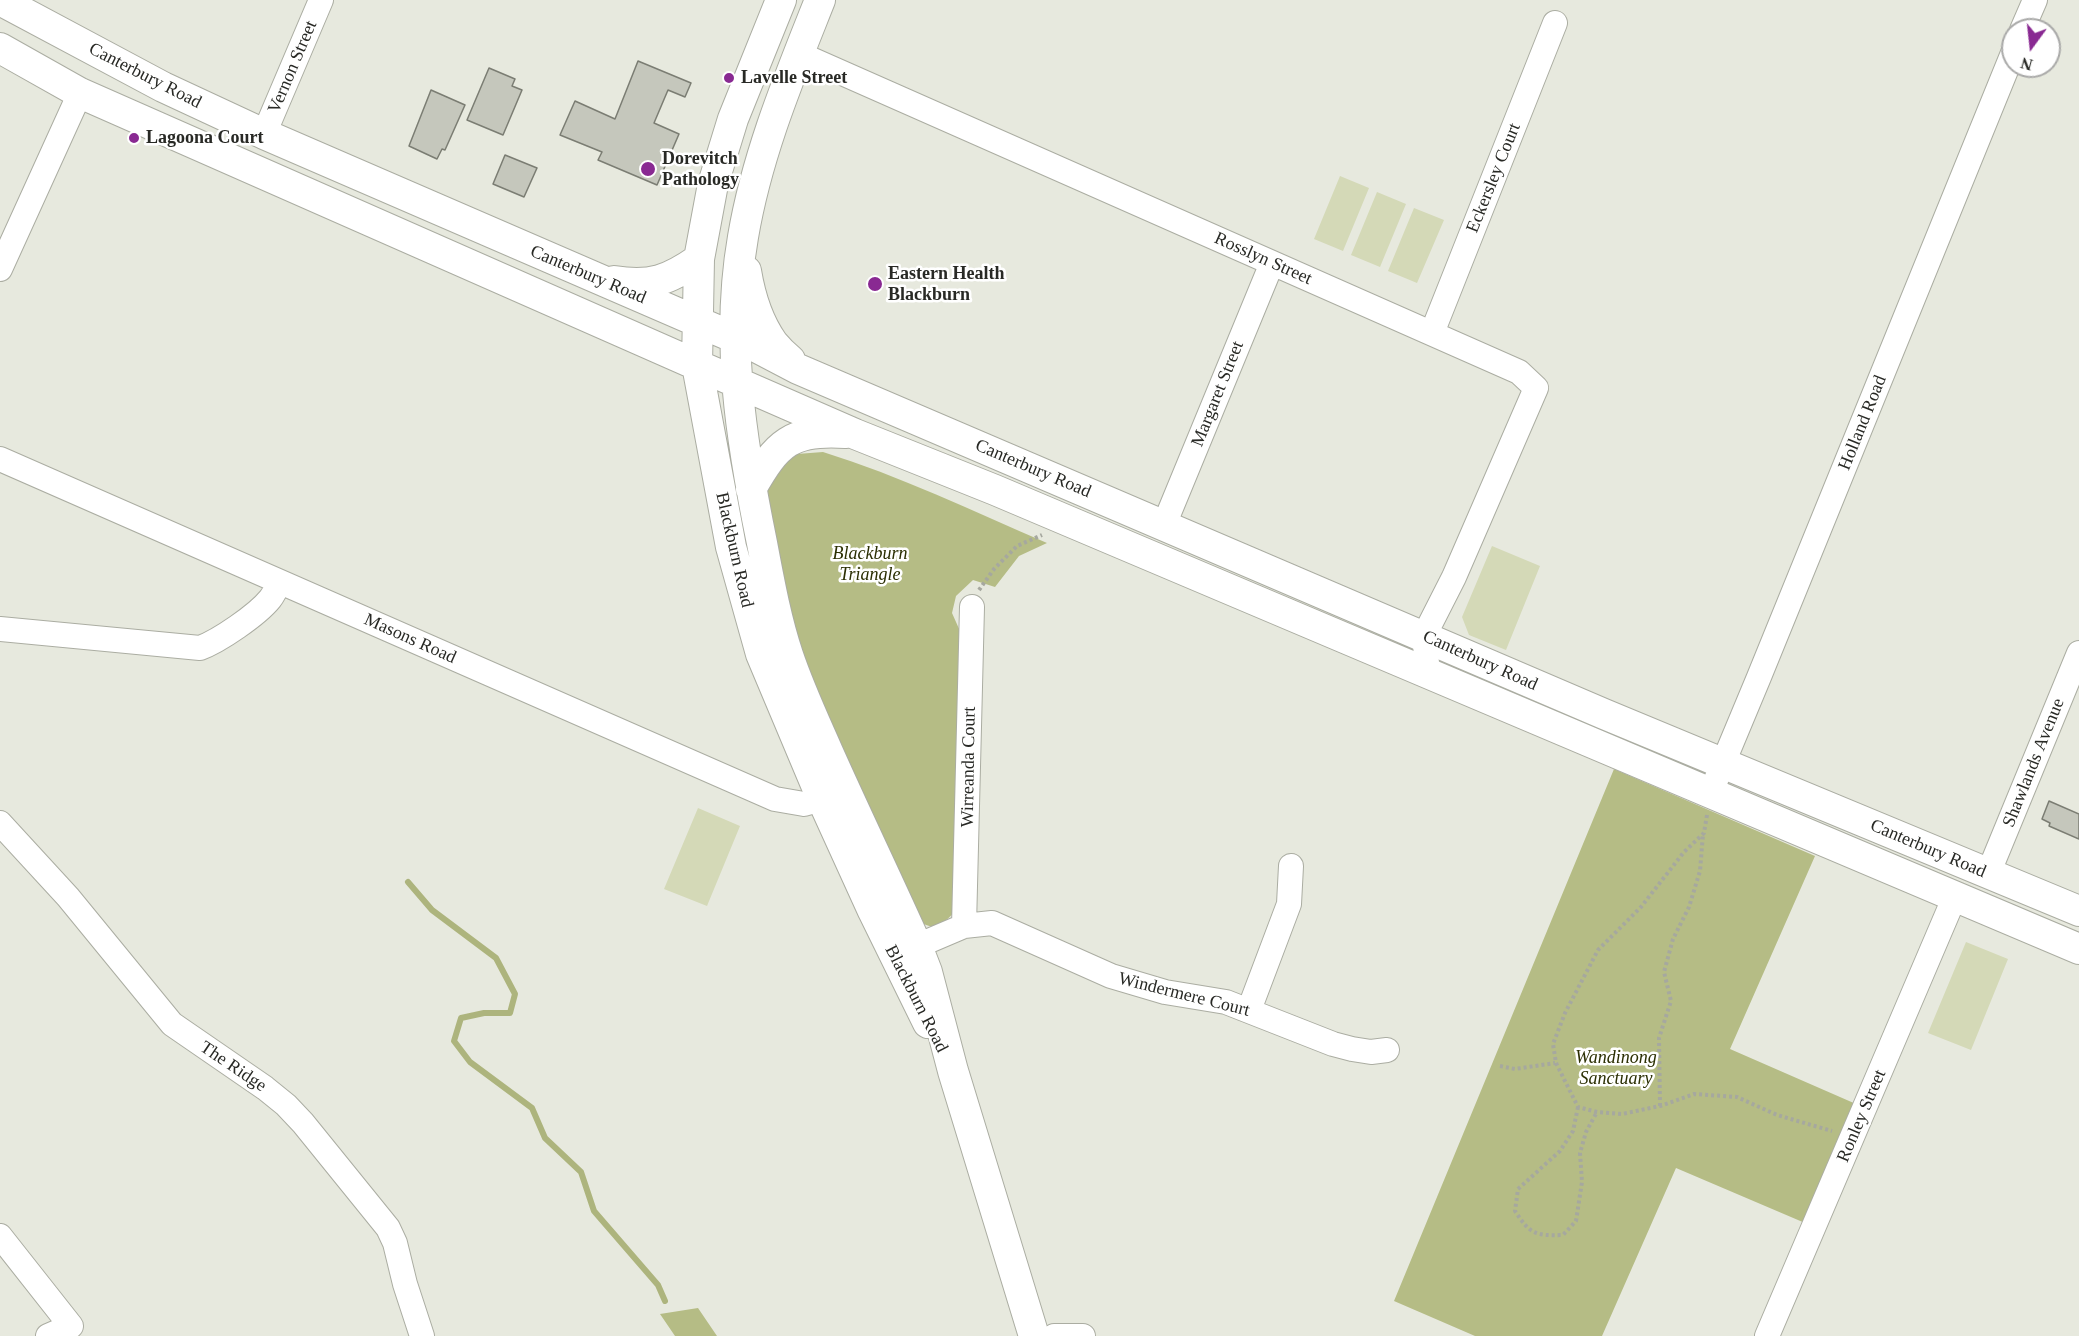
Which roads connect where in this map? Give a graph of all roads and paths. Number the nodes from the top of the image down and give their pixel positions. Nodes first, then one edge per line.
1 (0, 0) edge
2 (321, 0) edge
3 (781, 0) edge
4 (820, 0) edge
5 (2035, 0) edge
6 (2027, 18) edge
7 (1555, 23) dead end
8 (0, 48) edge
9 (797, 53) junction
10 (2003, 78) edge
11 (80, 93) junction
12 (264, 134) junction
13 (742, 238) junction
14 (699, 259) junction
15 (1272, 262) junction
16 (0, 269) edge
17 (594, 278) junction
18 (697, 322) junction
19 (1432, 333) junction
20 (734, 338) junction
21 (697, 365) junction
22 (798, 369) junction
23 (736, 382) junction
24 (855, 434) junction
25 (0, 459) edge
26 (751, 489) junction
27 (1164, 525) junction
28 (1040, 528) dead end
29 (279, 582) junction
30 (972, 607) joint
31 (0, 628) edge
32 (1436, 642) junction
33 (2079, 653) edge
34 (1428, 672) junction
35 (1723, 764) junction
36 (1711, 792) junction
37 (833, 794) junction
38 (0, 824) edge
39 (1704, 833) junction
40 (875, 853) junction
41 (1291, 866) dead end
42 (1978, 870) junction
43 (1955, 896) junction
44 (873, 911) junction
45 (2079, 911) edge
46 (964, 926) junction
47 (2079, 949) edge
48 (906, 952) junction
49 (1249, 1010) junction
50 (1387, 1050) dead end
51 (1556, 1063) junction
52 (1500, 1066) dead end
53 (1660, 1106) junction
54 (1578, 1107) junction
55 (1597, 1112) junction
56 (1853, 1138) junction
57 (0, 1236) edge
58 (48, 1336) edge
59 (422, 1336) edge
60 (1034, 1336) edge
61 (1054, 1336) edge
62 (1083, 1336) edge
63 (1767, 1336) edge

1 - 12 main road, Canterbury Road
2 - 12 street, Vernon Street
3 - 14 main road, Blackburn Road
4 - 9 main road, Blackburn Road
5 - 6 street
7 - 19 street, Eckersley Court
8 - 11 main road, Canterbury Road
9 - 13 main road, Blackburn Road
9 - 15 street, Rosslyn Street
10 - 35 street, Holland Road
11 - 16 street
11 - 21 main road, Canterbury Road
12 - 17 main road, Canterbury Road
13 - 20 main road, Blackburn Road
13 - 22 main road
14 - 17 main road
14 - 18 main road, Blackburn Road
15 - 19 street, Rosslyn Street
15 - 27 street, Margaret Street
17 - 18 main road, Canterbury Road
18 - 20 main road, Canterbury Road
18 - 21 main road, Blackburn Road
19 - 32 street, Rosslyn Street
20 - 22 main road, Canterbury Road
20 - 23 main road, Blackburn Road
21 - 23 main road, Canterbury Road
21 - 37 main road, Blackburn Road
22 - 27 main road, Canterbury Road
23 - 24 main road, Canterbury Road
23 - 26 main road, Blackburn Road
24 - 26 main road
24 - 34 main road, Canterbury Road
25 - 29 street, Masons Road
26 - 37 main road, Blackburn Road
27 - 32 main road, Canterbury Road
28 - 30 path
29 - 31 street
29 - 37 street, Masons Road
30 - 46 street, Wirreanda Court
32 - 34 street
32 - 35 main road, Canterbury Road
33 - 42 street, Shawlands Avenue
34 - 36 main road, Canterbury Road
35 - 36 street, Holland Road
35 - 42 main road, Canterbury Road
36 - 39 path
36 - 43 main road, Canterbury Road
37 - 40 main road, Blackburn Road
37 - 44 main road, Blackburn Road
38 - 59 street, The Ridge
39 - 51 path
39 - 53 path
40 - 44 main road
40 - 48 main road, Blackburn Road
41 - 49 street
42 - 43 main road
42 - 45 main road, Canterbury Road
43 - 47 main road, Canterbury Road
43 - 56 street, Ronley Street
44 - 48 main road, Blackburn Road
46 - 48 street, Windermere Court
46 - 49 street, Windermere Court
48 - 60 main road, Blackburn Road
49 - 50 street, Windermere Court
51 - 52 path
51 - 54 path
53 - 55 path
53 - 56 path
54 - 55 path
54 - 55 path
56 - 63 street, Ronley Street
57 - 58 street
61 - 62 street

